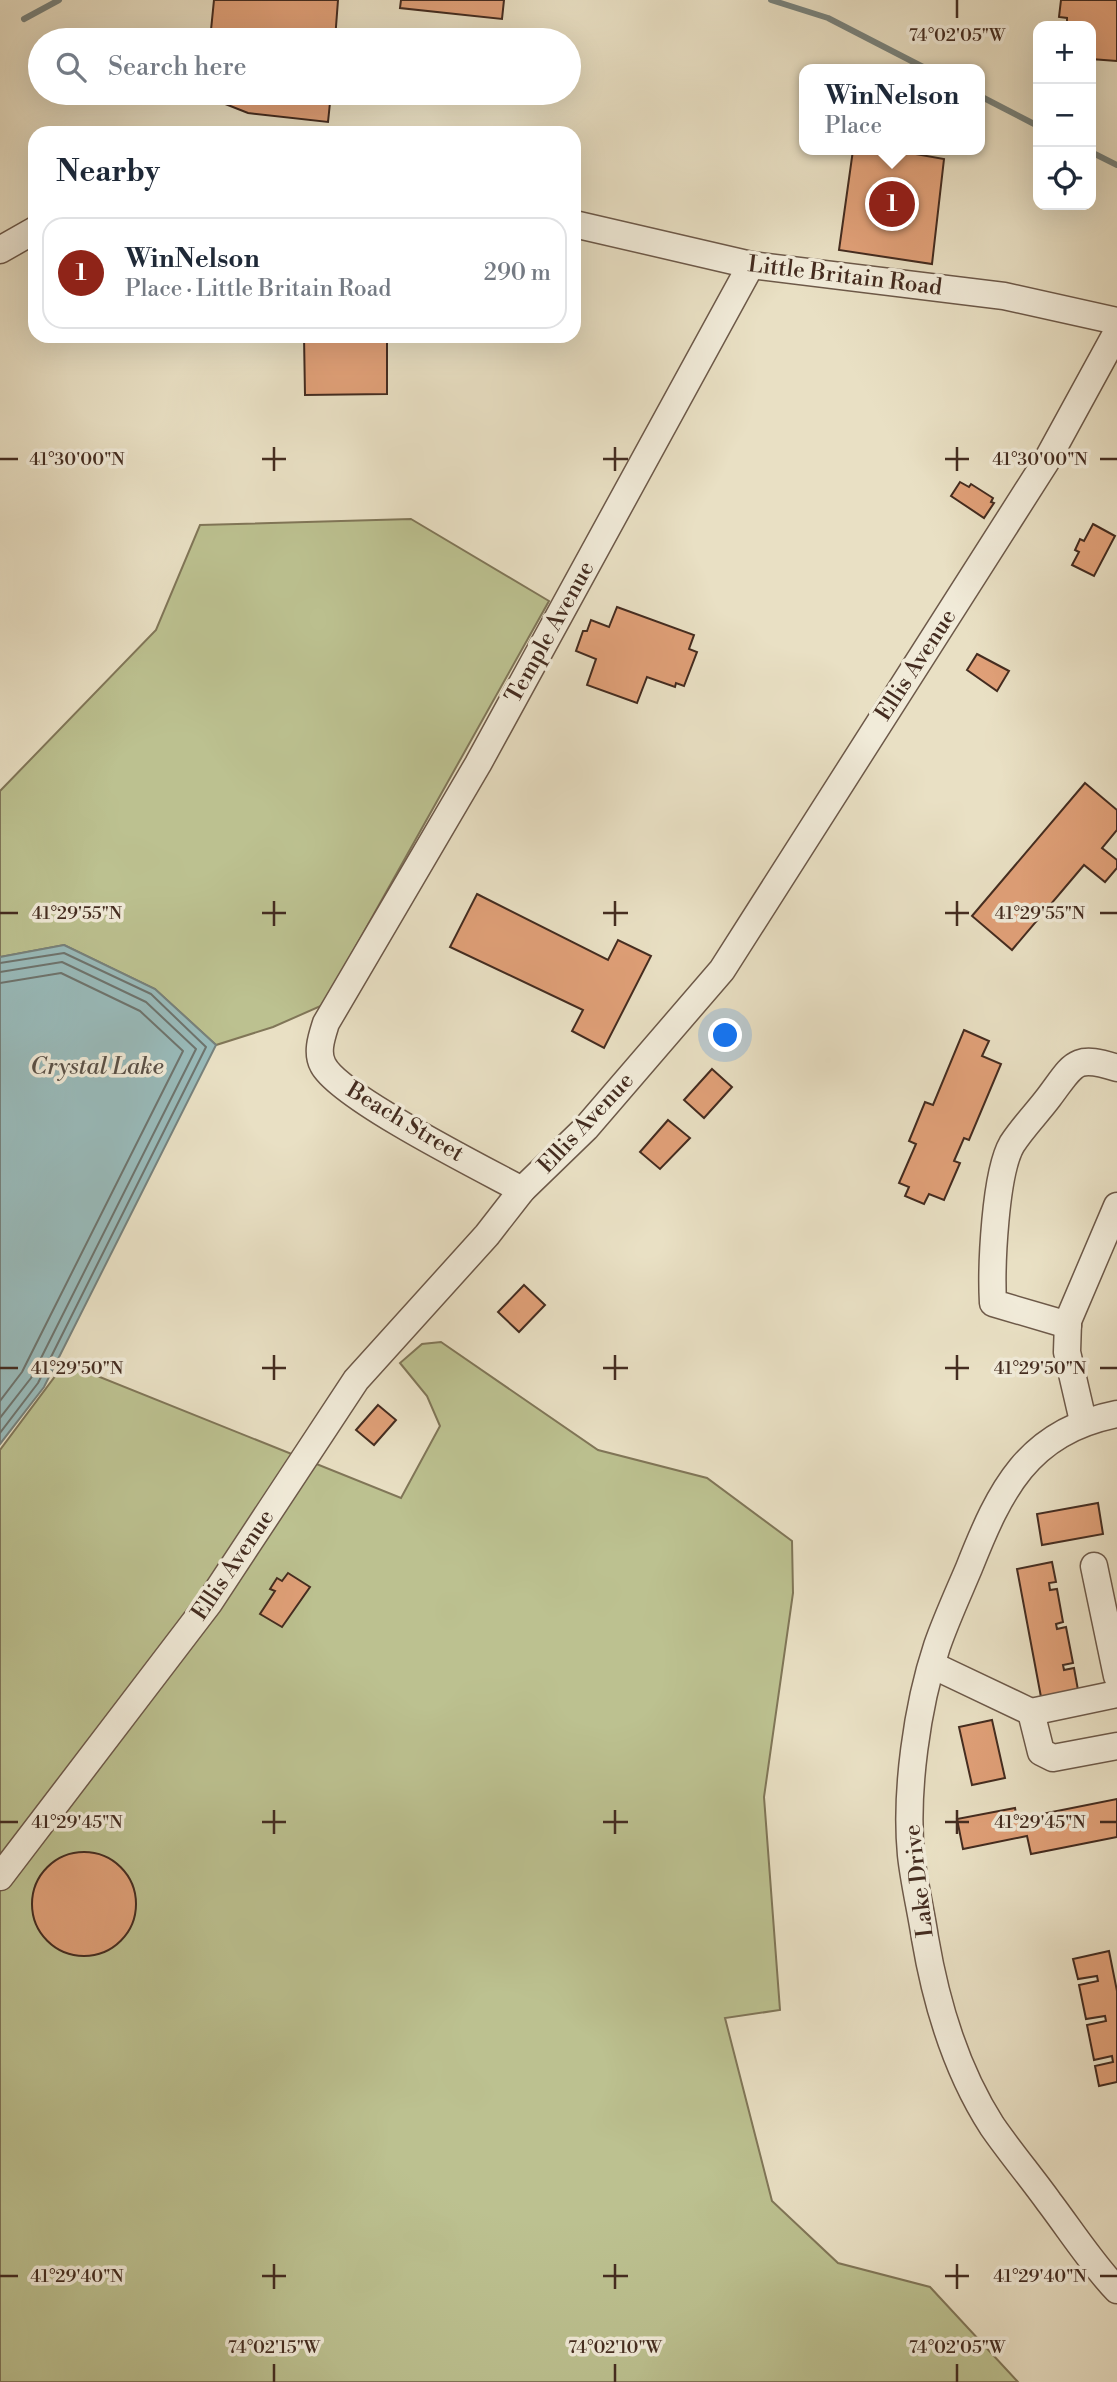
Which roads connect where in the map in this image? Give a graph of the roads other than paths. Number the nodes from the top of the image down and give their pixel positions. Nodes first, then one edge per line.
1 (581, 226) edge
2 (28, 234) edge
3 (0, 250) edge
4 (751, 265) junction
5 (1117, 321) edge
6 (1117, 332) edge
7 (343, 995) joint
8 (1117, 1068) edge
9 (522, 1190) junction
10 (1117, 1206) edge
11 (1109, 1247) edge
12 (1068, 1325) junction
13 (1117, 1414) edge
14 (1083, 1421) junction
15 (1094, 1566) dead end
16 (932, 1665) junction
17 (1117, 1676) edge
18 (1117, 1694) edge
19 (1031, 1712) junction
20 (1117, 1746) edge
21 (0, 1877) edge
22 (1117, 2290) edge

1 - 4 street, Little Britain Road
2 - 3 street
4 - 5 street, Little Britain Road
4 - 7 street, Temple Avenue
6 - 9 street, Ellis Avenue
7 - 9 street, Beach Street
8 - 12 street
9 - 21 street, Ellis Avenue
10 - 11 street
11 - 12 street
12 - 14 street
13 - 14 street, Lake Drive
14 - 16 street, Lake Drive
15 - 17 street
16 - 19 street
16 - 22 street, Lake Drive
18 - 19 street
19 - 20 street

